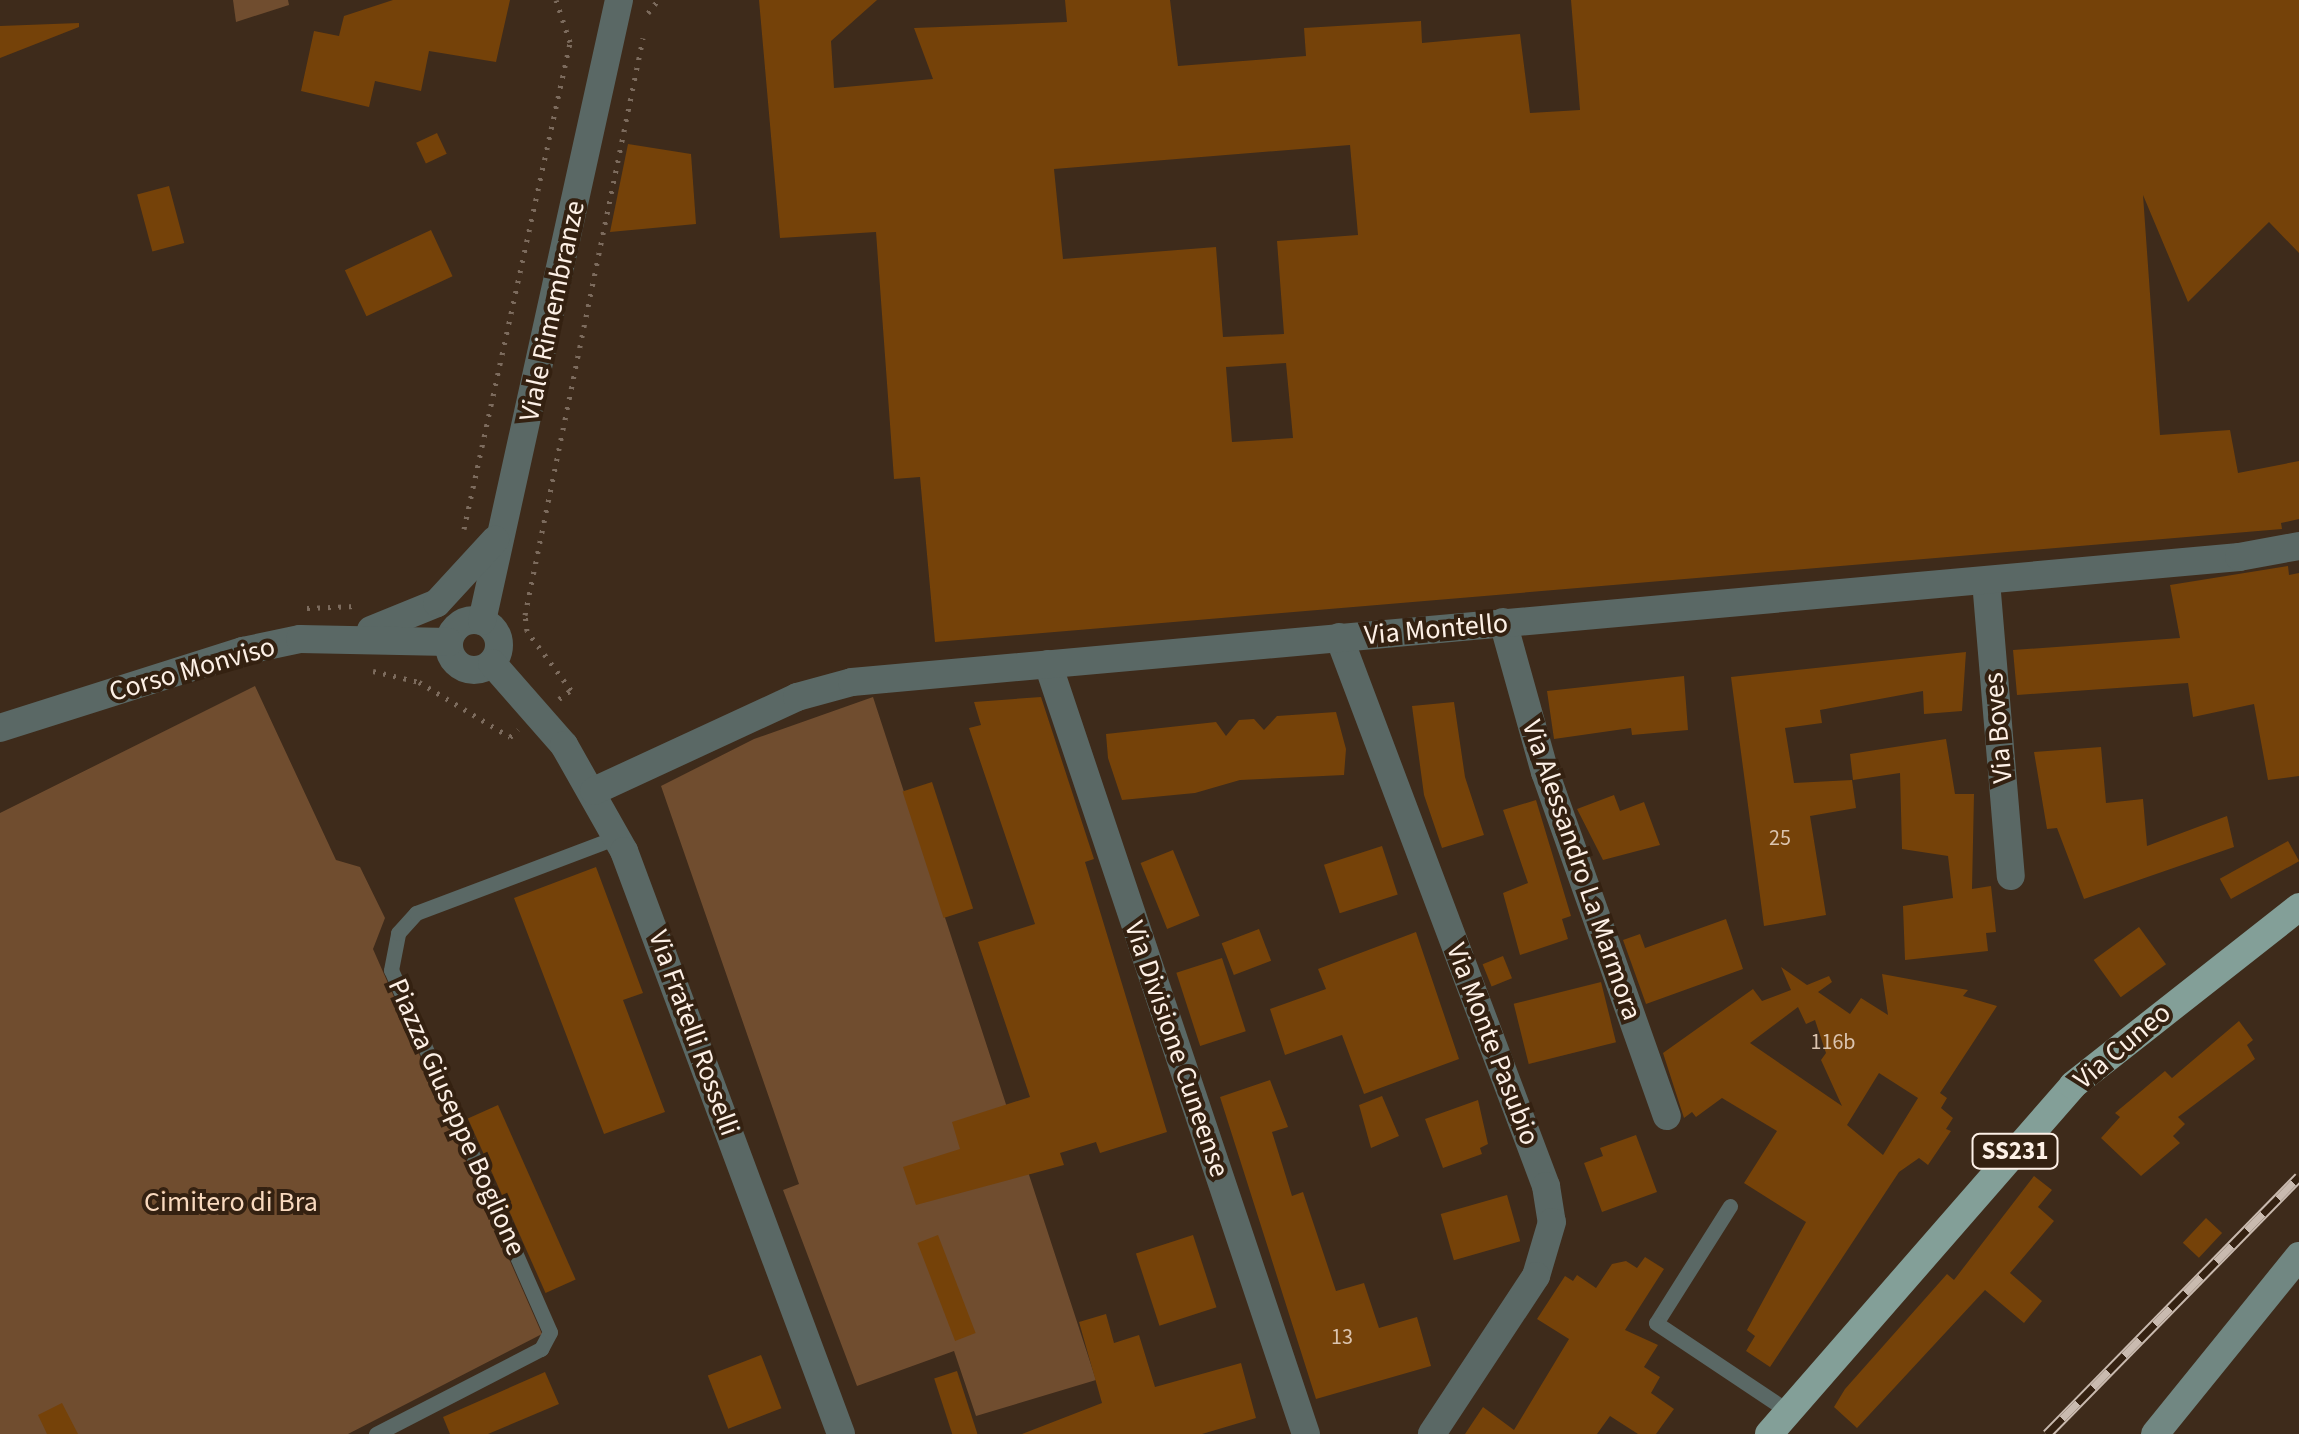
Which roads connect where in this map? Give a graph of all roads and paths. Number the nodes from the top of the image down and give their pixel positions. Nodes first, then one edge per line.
1 (556, 0) edge
2 (620, 0) edge
3 (658, 0) edge
4 (502, 531) junction
5 (456, 546) dead end
6 (2299, 546) edge
7 (1986, 581) junction
8 (366, 605) dead end
9 (290, 613) dead end
10 (482, 621) junction
11 (1503, 622) junction
12 (352, 636) junction
13 (1340, 638) junction
14 (448, 642) junction
15 (492, 664) junction
16 (1048, 664) junction
17 (368, 670) dead end
18 (539, 713) junction
19 (0, 728) edge
20 (594, 791) junction
21 (617, 837) junction
22 (2011, 876) dead end
23 (2299, 907) edge
24 (1668, 1116) dead end
25 (1730, 1206) dead end
26 (2299, 1256) edge
27 (1788, 1411) junction
28 (376, 1434) edge
29 (841, 1434) edge
30 (1306, 1434) edge
31 (1432, 1434) edge
32 (1769, 1434) edge
33 (2154, 1434) edge

1 - 5 path
2 - 4 street, Viale Rimembranze
3 - 18 path
4 - 10 street, Viale Rimembranze
4 - 12 street
6 - 7 street, Via Montello
7 - 11 street, Via Montello
7 - 22 street, Via Boves
8 - 9 path
10 - 14 street
10 - 15 street
11 - 13 street, Via Montello
11 - 24 street, Via Alessandro La Marmora
12 - 14 street, Corso Monviso
12 - 19 street, Corso Monviso
13 - 16 street, Via Montello
13 - 31 street, Via Monte Pasubio
14 - 15 street
15 - 18 street, Via Fratelli Rosselli
16 - 20 street, Via Montello
16 - 30 street, Via Divisione Cuneense
17 - 18 path
18 - 20 street, Via Fratelli Rosselli
20 - 21 street, Via Fratelli Rosselli
21 - 28 lane, Piazza Giuseppe Boglione
21 - 29 street, Via Fratelli Rosselli
23 - 27 main road, Via Cuneo / SS231
25 - 27 lane
26 - 33 main road
27 - 32 main road, Via Cuneo / SS231

